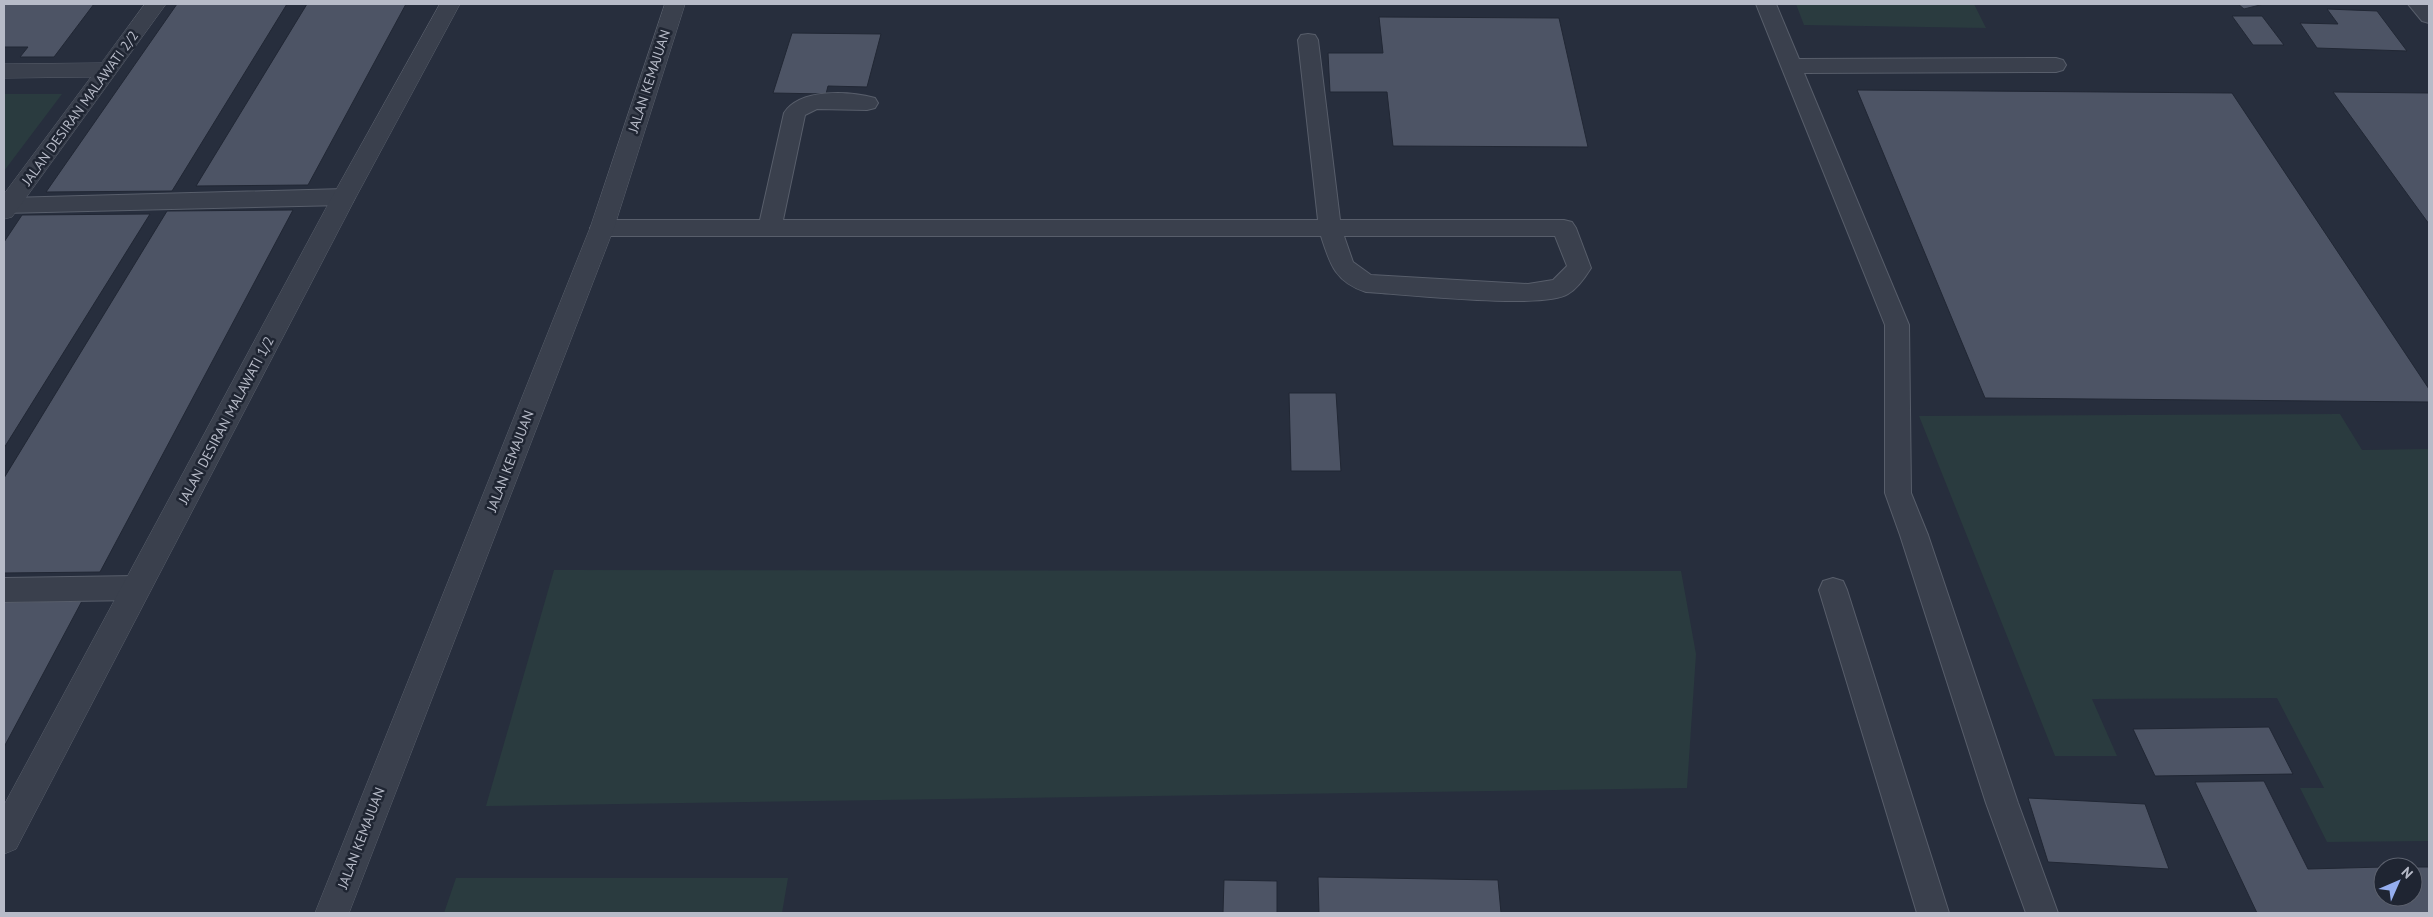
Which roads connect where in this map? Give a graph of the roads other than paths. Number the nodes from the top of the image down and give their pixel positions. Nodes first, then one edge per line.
1 (156, 4) edge
2 (450, 4) edge
3 (675, 4) edge
4 (1766, 4) edge
5 (2418, 4) edge
6 (2429, 17) edge
7 (1308, 40) dead end
8 (2056, 65) dead end
9 (1791, 66) junction
10 (107, 70) junction
11 (4, 72) edge
12 (867, 102) dead end
13 (344, 197) junction
14 (6, 209) edge
15 (602, 228) junction
16 (770, 228) junction
17 (1330, 228) junction
18 (136, 588) junction
19 (4, 590) edge
20 (1833, 590) dead end
21 (4, 838) edge
22 (332, 913) edge
23 (1933, 913) edge
24 (2042, 913) edge

1 - 10 street, JALAN DESIRAN MALAWATI 2/2
2 - 13 street, JALAN DESIRAN MALAWATI 1/2
3 - 15 street, JALAN KEMAJUAN
4 - 9 lane
5 - 6 lane
7 - 17 lane
8 - 9 lane
9 - 24 lane
10 - 11 street
10 - 14 street, JALAN DESIRAN MALAWATI 2/2
12 - 16 lane
13 - 14 lane
13 - 18 street, JALAN DESIRAN MALAWATI 1/2
15 - 16 lane
15 - 22 street, JALAN KEMAJUAN
16 - 17 lane
17 - 17 lane
18 - 19 lane
18 - 21 street, JALAN DESIRAN MALAWATI 1/2
20 - 23 lane

